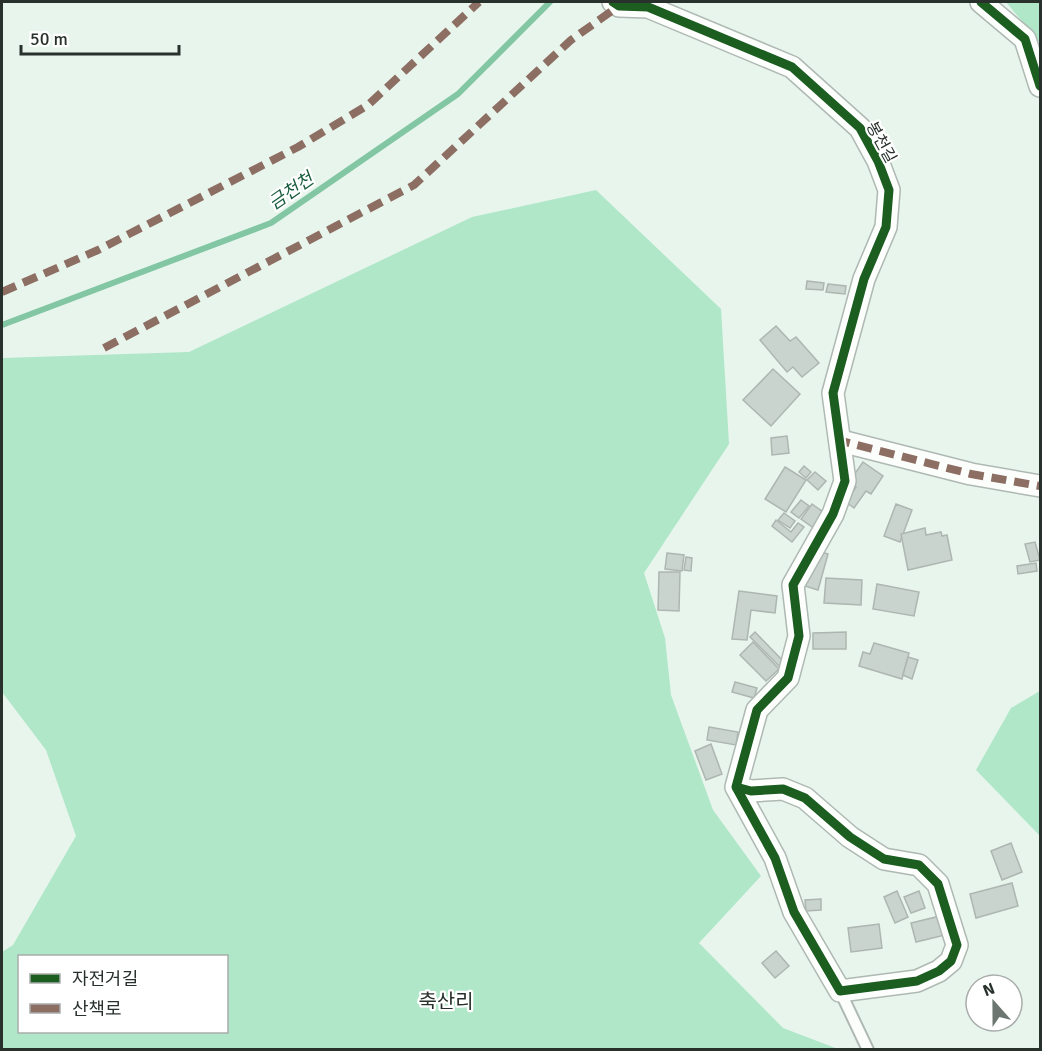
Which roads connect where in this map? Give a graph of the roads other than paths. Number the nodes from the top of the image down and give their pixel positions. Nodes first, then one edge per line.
1 (613, 2) edge
2 (981, 2) edge
3 (1041, 86) edge
4 (841, 441) junction
5 (1041, 486) edge
6 (736, 787) junction
7 (840, 991) junction
8 (868, 1050) edge

1 - 4 street, 봉천길
2 - 3 street
4 - 5 street
4 - 6 street, 봉천길
6 - 7 street
6 - 7 street
7 - 8 lane

